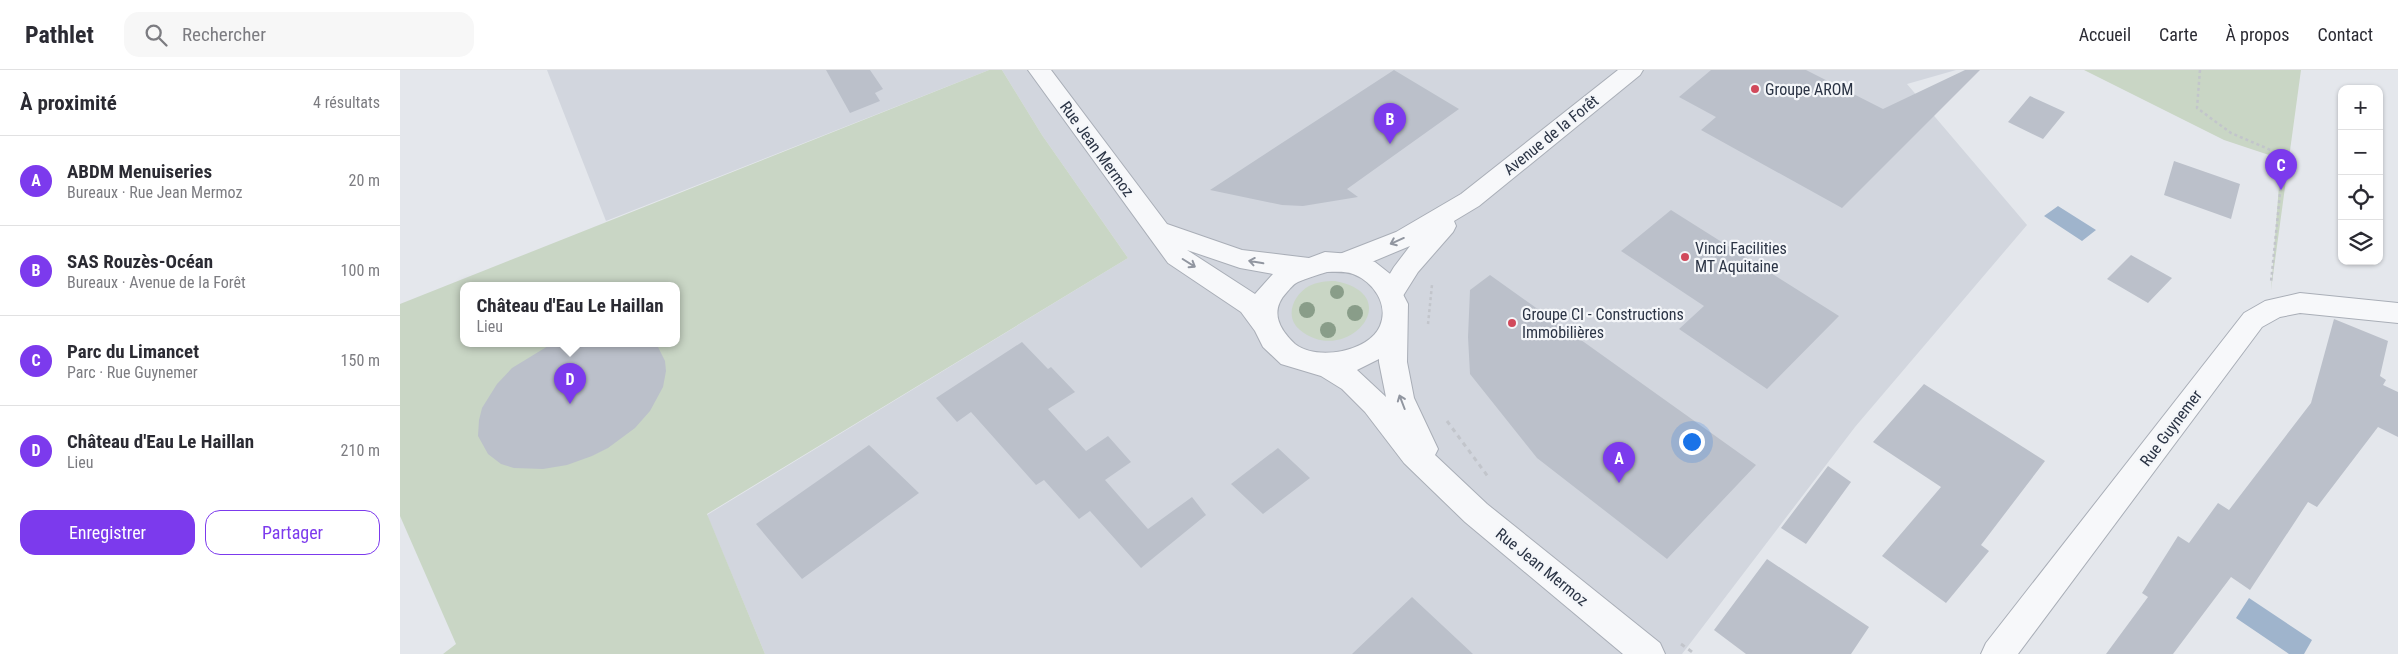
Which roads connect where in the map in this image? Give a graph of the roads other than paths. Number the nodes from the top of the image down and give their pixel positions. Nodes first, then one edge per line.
1 (1039, 70) edge
2 (1632, 70) edge
3 (1470, 200) junction
4 (1155, 229) junction
5 (1346, 262) junction
6 (1304, 266) junction
7 (1392, 292) junction
8 (2398, 313) edge
9 (1263, 322) junction
10 (1394, 325) junction
11 (1326, 365) junction
12 (1438, 478) junction
13 (1648, 654) edge
14 (1998, 654) edge

1 - 4 street, Rue Jean Mermoz
2 - 3 street, Avenue de la Forêt
3 -> 5 street, Avenue de la Forêt
3 - 7 street, Avenue de la Forêt
6 -> 4 street
4 -> 9 street, Rue Jean Mermoz
5 - 6 street
5 - 7 street
6 - 9 street
7 - 10 street
8 - 14 street, Rue Guynemer
9 - 11 street
10 - 11 street
12 -> 10 street, Rue Jean Mermoz
11 - 12 street, Rue Jean Mermoz
12 - 13 street, Rue Jean Mermoz

